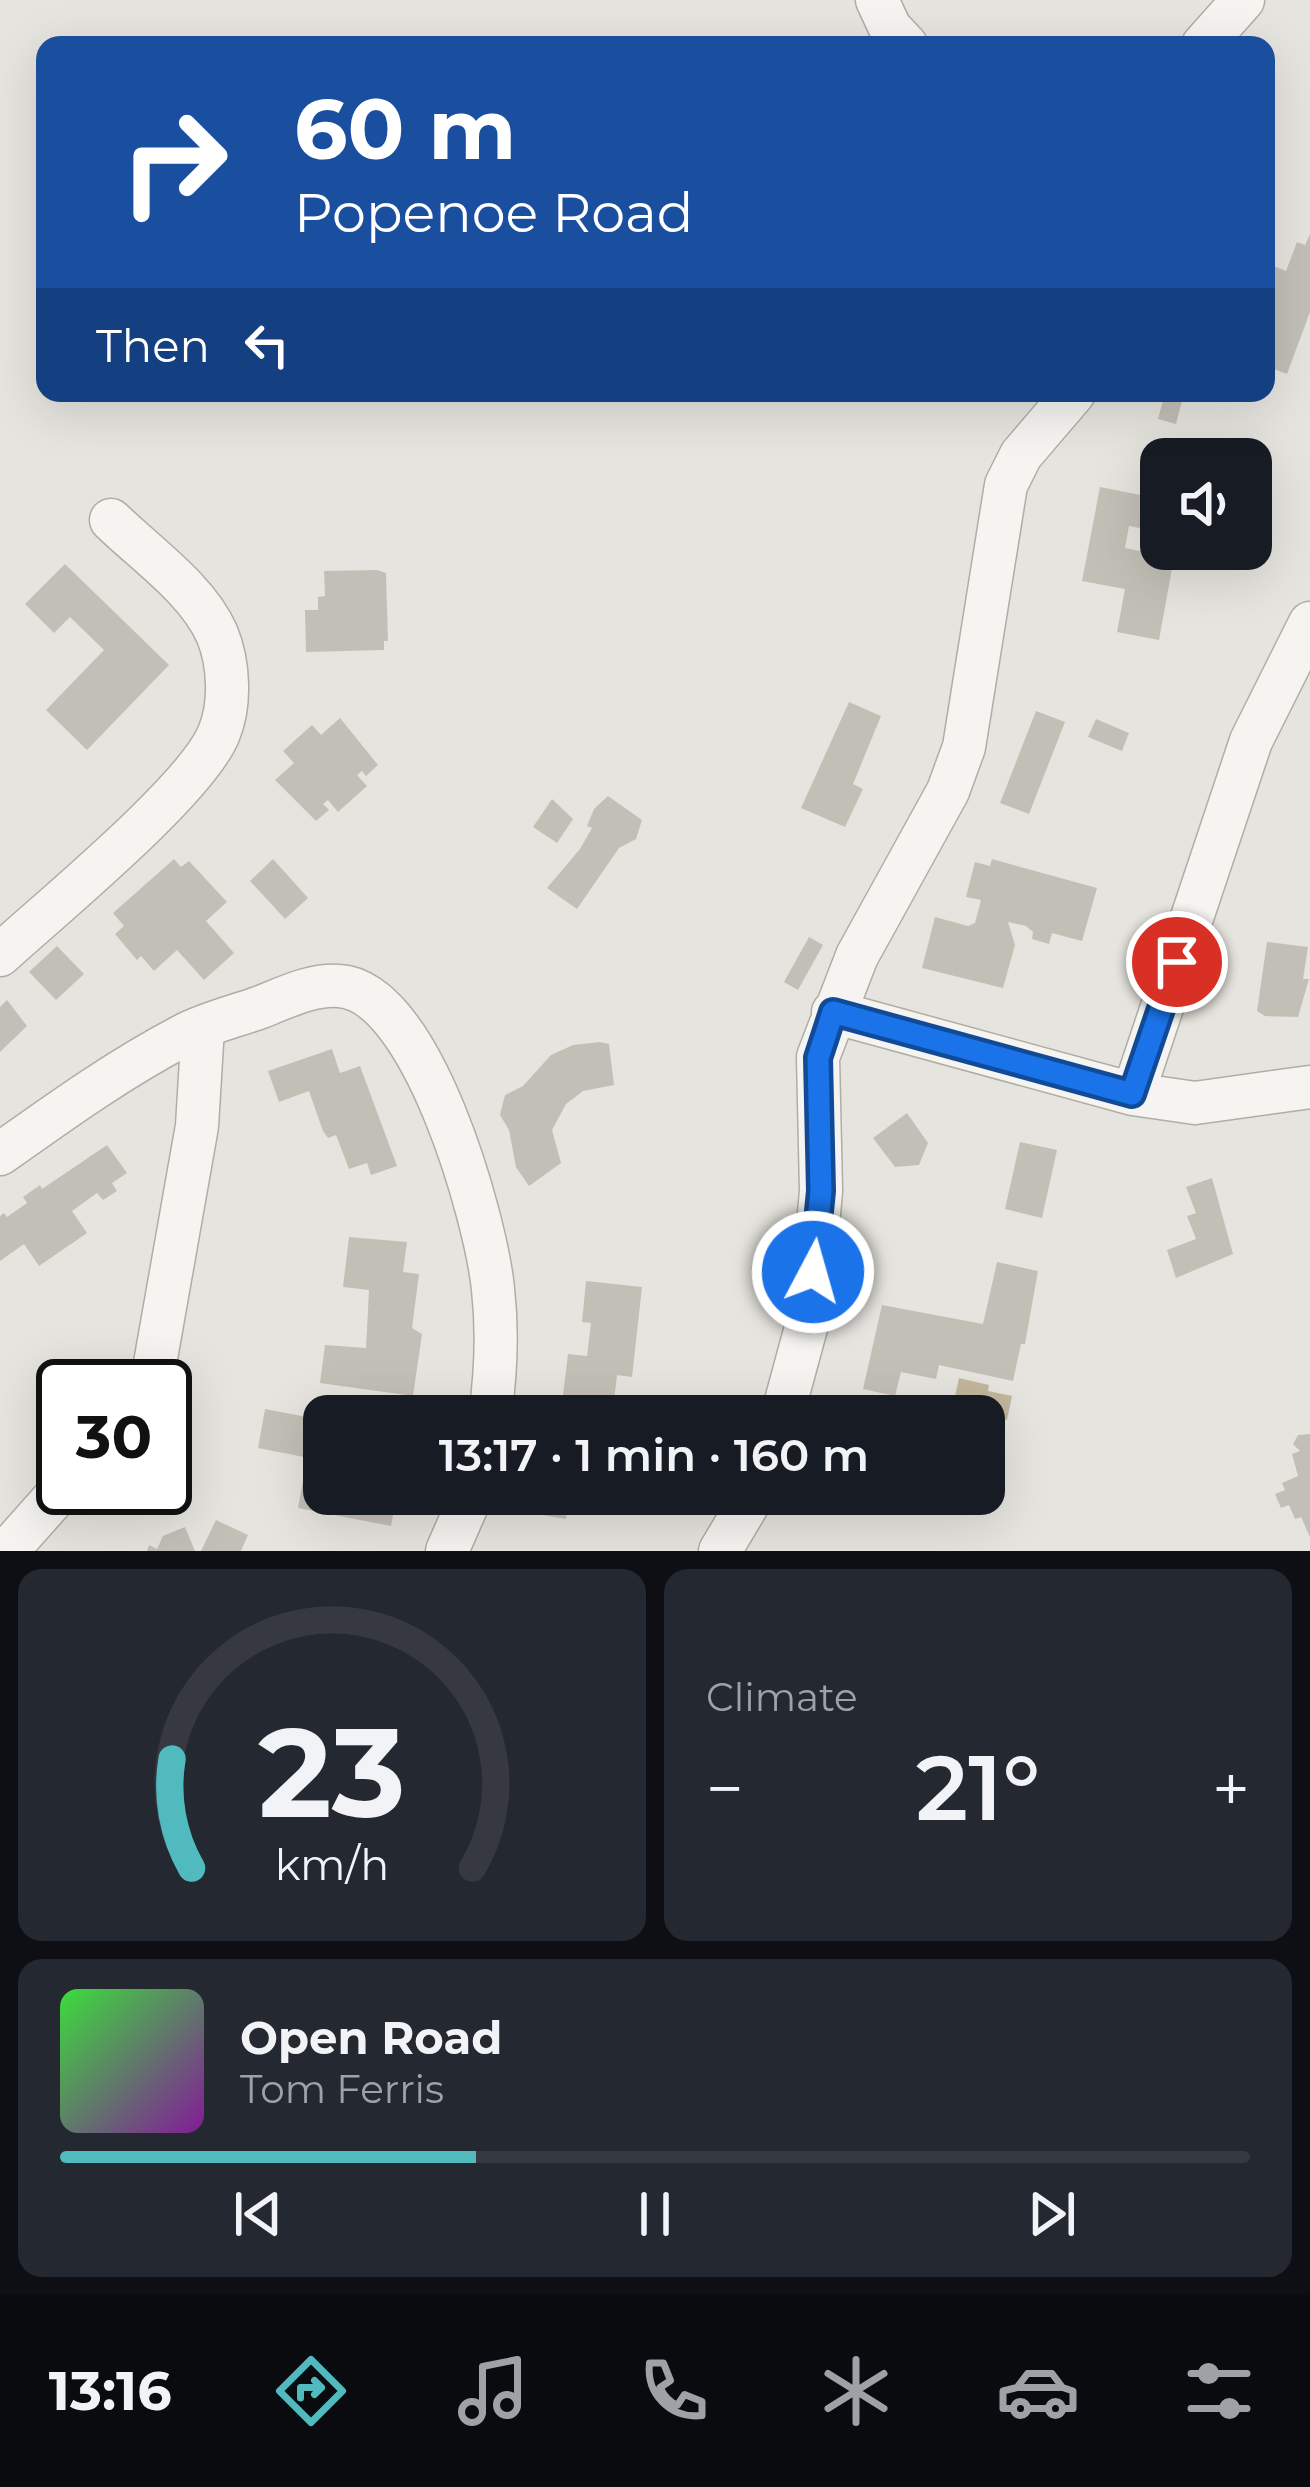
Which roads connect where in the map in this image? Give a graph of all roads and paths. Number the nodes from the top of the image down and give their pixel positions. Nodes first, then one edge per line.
1 (877, 0) edge
2 (1243, 0) edge
3 (898, 36) edge
4 (1211, 36) edge
5 (1066, 402) edge
6 (111, 520) dead end
7 (1310, 623) edge
8 (0, 955) edge
9 (833, 1012) junction
10 (202, 1028) junction
11 (1310, 1088) edge
12 (1132, 1094) junction
13 (0, 1154) edge
14 (156, 1359) edge
15 (493, 1395) edge
16 (788, 1395) edge
17 (39, 1515) edge
18 (463, 1515) edge
19 (741, 1515) edge
20 (8, 1551) edge
21 (447, 1551) edge
22 (720, 1551) edge

1 - 3 street
2 - 4 street
5 - 9 street
6 - 8 street
7 - 12 street
9 - 12 street
9 - 16 street
10 - 13 street
10 - 14 street
10 - 15 street
11 - 12 street
17 - 20 street
18 - 21 street
19 - 22 street

